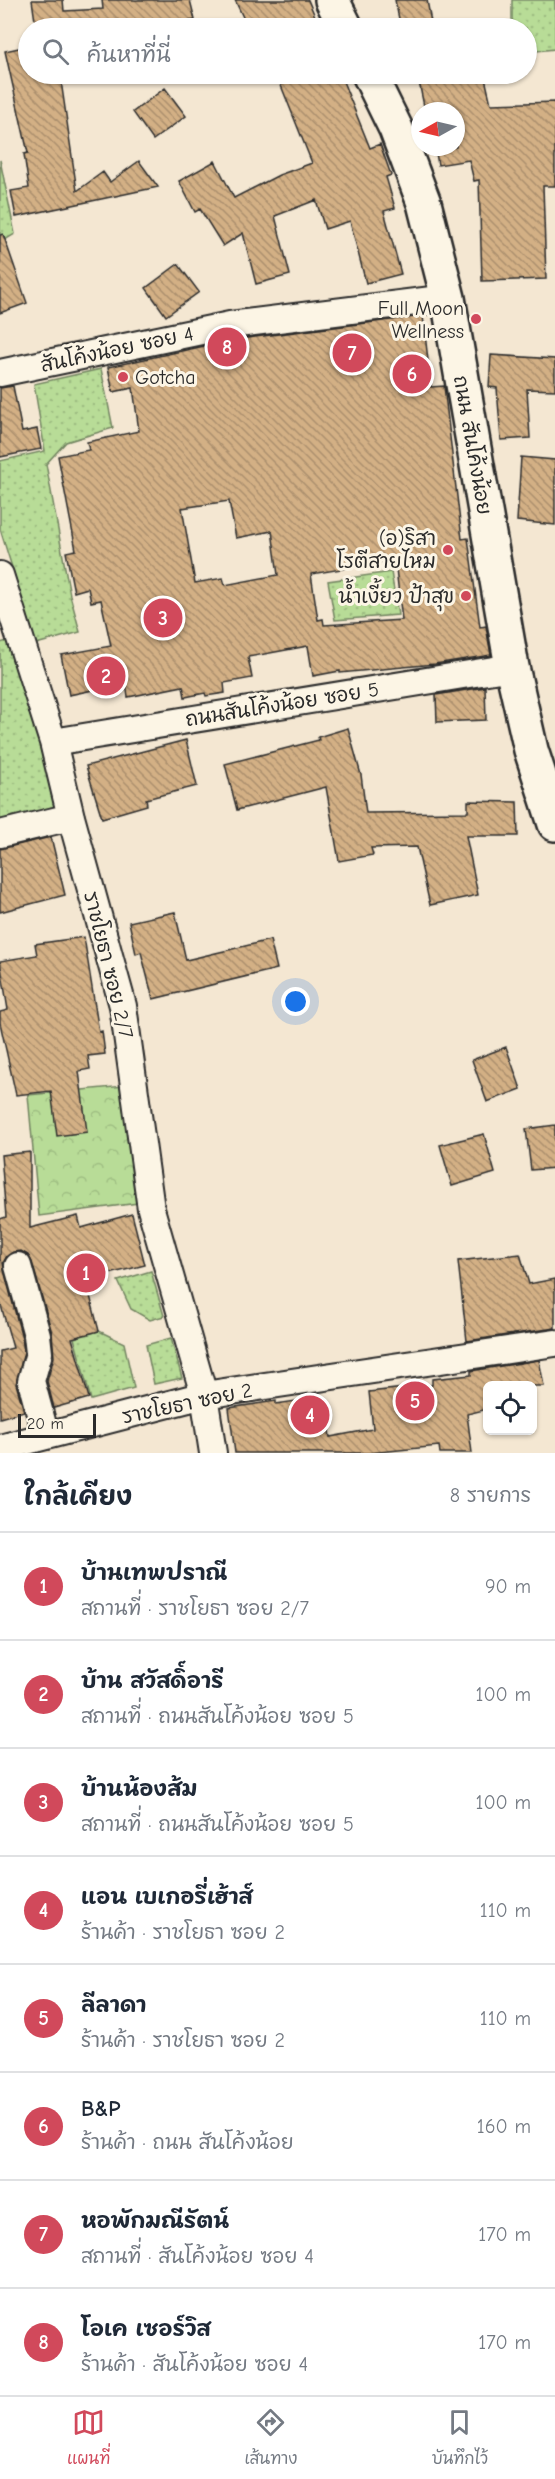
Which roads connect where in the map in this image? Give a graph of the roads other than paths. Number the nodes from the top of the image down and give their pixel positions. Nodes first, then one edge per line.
1 (332, 0) edge
2 (341, 18) edge
3 (374, 84) edge
4 (448, 298) junction
5 (0, 373) edge
6 (0, 575) edge
7 (512, 667) junction
8 (53, 742) junction
9 (71, 817) junction
10 (555, 824) edge
11 (0, 834) edge
12 (18, 1266) dead end
13 (555, 1343) edge
14 (204, 1395) junction
15 (46, 1436) junction
16 (0, 1448) edge
17 (213, 1453) edge

1 - 2 street
3 - 4 street, ถนน สันโค้งน้อย
4 - 5 street, สันโค้งน้อย ซอย 4
4 - 7 street, ถนน สันโค้งน้อย
6 - 8 street, ราชโยธา ซอย 2/7
7 - 8 street, ถนนสันโค้งน้อย ซอย 5
7 - 10 street, ถนน สันโค้งน้อย
8 - 9 street, ราชโยธา ซอย 2/7
9 - 11 street
9 - 14 street, ราชโยธา ซอย 2/7
12 - 15 street
13 - 14 street, ราชโยธา ซอย 2
14 - 15 street, ราชโยธา ซอย 2
14 - 17 street, ราชโยธา ซอย 2/7
15 - 16 street, ราชโยธา ซอย 2

